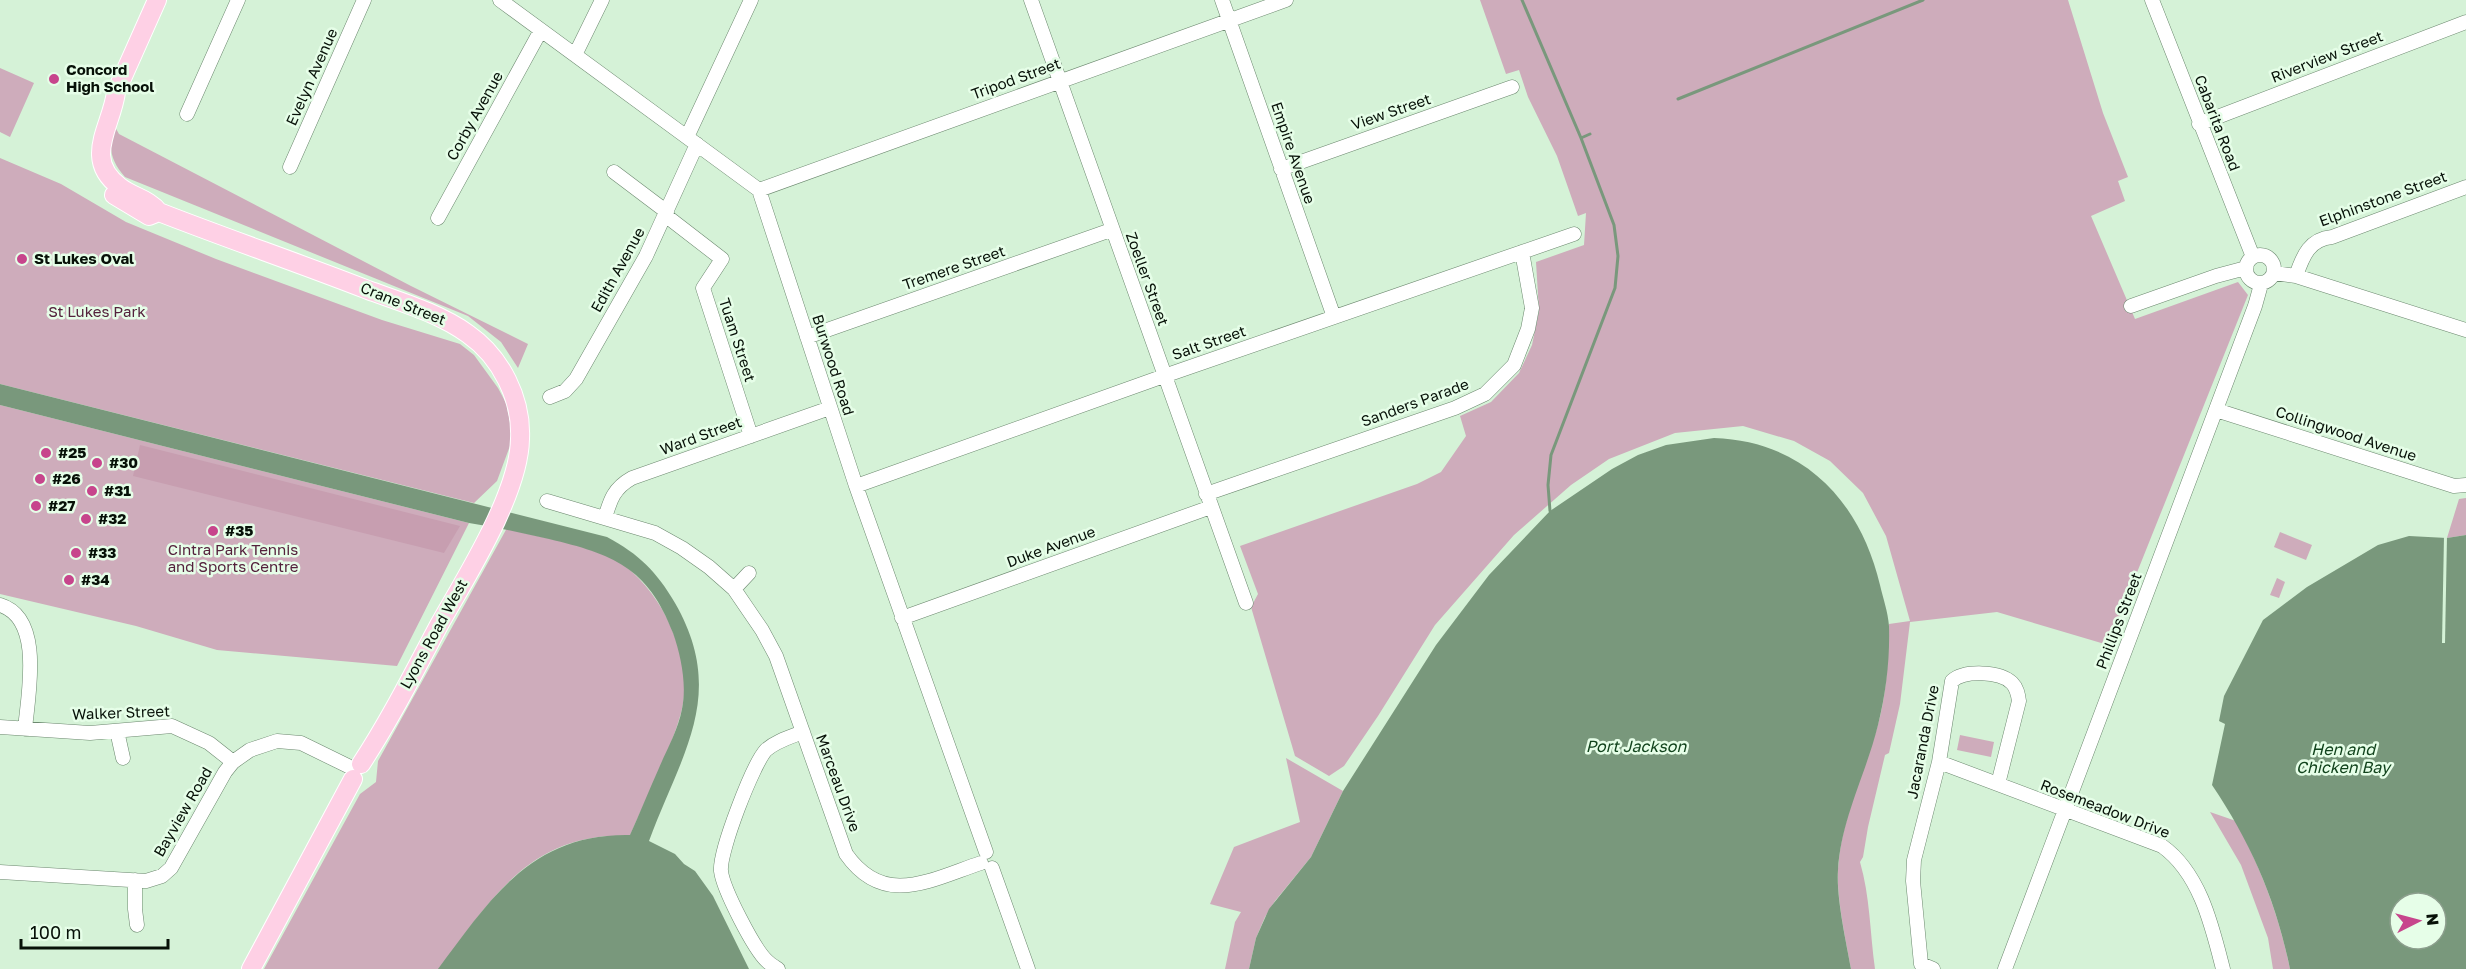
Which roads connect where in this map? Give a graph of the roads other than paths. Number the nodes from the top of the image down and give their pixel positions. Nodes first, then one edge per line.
1 (157, 0) edge
2 (238, 0) edge
3 (364, 0) edge
4 (500, 0) edge
5 (602, 0) edge
6 (751, 0) edge
7 (1031, 0) edge
8 (1222, 0) edge
9 (1286, 0) edge
10 (2152, 0) edge
11 (1229, 20) junction
12 (2466, 22) edge
13 (541, 30) junction
14 (575, 55) junction
15 (1059, 81) junction
16 (1512, 87) dead end
17 (188, 114) dead end
18 (2199, 124) junction
19 (692, 141) junction
20 (290, 167) dead end
21 (1281, 169) junction
22 (614, 172) dead end
23 (2466, 186) edge
24 (759, 190) junction
25 (666, 214) junction
26 (438, 218) dead end
27 (1111, 230) junction
28 (1575, 234) dead end
29 (1522, 252) junction
30 (2249, 262) junction
31 (2274, 273) junction
32 (2296, 276) junction
33 (2259, 284) junction
34 (2131, 306) dead end
35 (1334, 317) junction
36 (2466, 330) edge
37 (807, 337) junction
38 (1164, 376) junction
39 (550, 397) dead end
40 (830, 408) junction
41 (2216, 410) junction
42 (751, 436) junction
43 (2466, 485) edge
44 (856, 486) junction
45 (547, 501) dead end
46 (1209, 501) junction
47 (504, 502) joint
48 (605, 518) junction
49 (749, 573) dead end
50 (734, 589) junction
51 (1246, 603) dead end
52 (0, 605) edge
53 (902, 618) junction
54 (0, 728) edge
55 (25, 729) junction
56 (117, 731) junction
57 (803, 732) junction
58 (123, 758) dead end
59 (233, 762) junction
60 (1938, 762) junction
61 (354, 770) junction
62 (1998, 784) junction
63 (2065, 810) junction
64 (986, 861) junction
65 (0, 872) edge
66 (135, 880) junction
67 (137, 925) dead end
68 (251, 969) edge
69 (778, 969) edge
70 (1028, 969) edge
71 (1934, 969) edge
72 (2005, 969) edge
73 (2223, 969) edge

1 - 47 main road, Crane Street
2 - 17 street
3 - 20 street, Evelyn Avenue
4 - 13 street
5 - 14 street
6 - 19 street, Edith Avenue
7 - 15 street, Zoeller Street
8 - 11 street, Empire Avenue
9 - 11 street, Tripod Street
10 - 18 street, Cabarita Road
11 - 15 street, Tripod Street
11 - 21 street, Empire Avenue
12 - 18 street, Riverview Street
13 - 14 street
13 - 26 street, Corby Avenue
14 - 19 street
15 - 24 street, Tripod Street
15 - 27 street, Zoeller Street
16 - 21 street, View Street
18 - 30 street, Cabarita Road
19 - 24 street
19 - 25 street, Edith Avenue
21 - 35 street, Empire Avenue
22 - 25 street, Tuam Street
23 - 32 street, Elphinstone Street
24 - 37 street, Burwood Road
25 - 39 street, Edith Avenue
25 - 42 street, Tuam Street
27 - 37 street, Tremere Street
27 - 38 street, Zoeller Street
28 - 29 street, Salt Street
29 - 35 street, Salt Street
29 - 46 street, Sanders Parade
30 - 31 street
30 - 33 street
30 - 34 street
31 - 32 street
31 - 33 street
32 - 36 street
33 - 41 street, Phillips Street
35 - 38 street, Salt Street
37 - 40 street, Burwood Road
38 - 44 street, Salt Street
38 - 46 street, Zoeller Street
40 - 42 street, Ward Street
40 - 44 street, Burwood Road
41 - 43 street, Collingwood Avenue
41 - 63 street, Phillips Street
42 - 48 street, Ward Street
44 - 53 street, Burwood Road
45 - 48 street, Marceau Drive
46 - 51 street, Zoeller Street
46 - 53 street, Duke Avenue
47 - 61 main road, Lyons Road West
48 - 50 street, Marceau Drive
49 - 50 street
50 - 57 street, Marceau Drive
52 - 55 street
53 - 64 street, Burwood Road
54 - 55 street, Walker Street
55 - 56 street, Walker Street
56 - 58 street
56 - 59 street, Walker Street
57 - 64 street, Marceau Drive
57 - 69 street
59 - 61 street, Bayview Road
59 - 66 street, Bayview Road
60 - 62 street, Rosemeadow Drive
60 - 62 street, Jacaranda Drive
60 - 71 street, Jacaranda Drive
61 - 68 main road, Lyons Road West
62 - 63 street, Rosemeadow Drive
63 - 72 street, Phillips Street
63 - 73 street, Rosemeadow Drive
64 - 70 street, Burwood Road
65 - 66 street, Bayview Road
66 - 67 street

